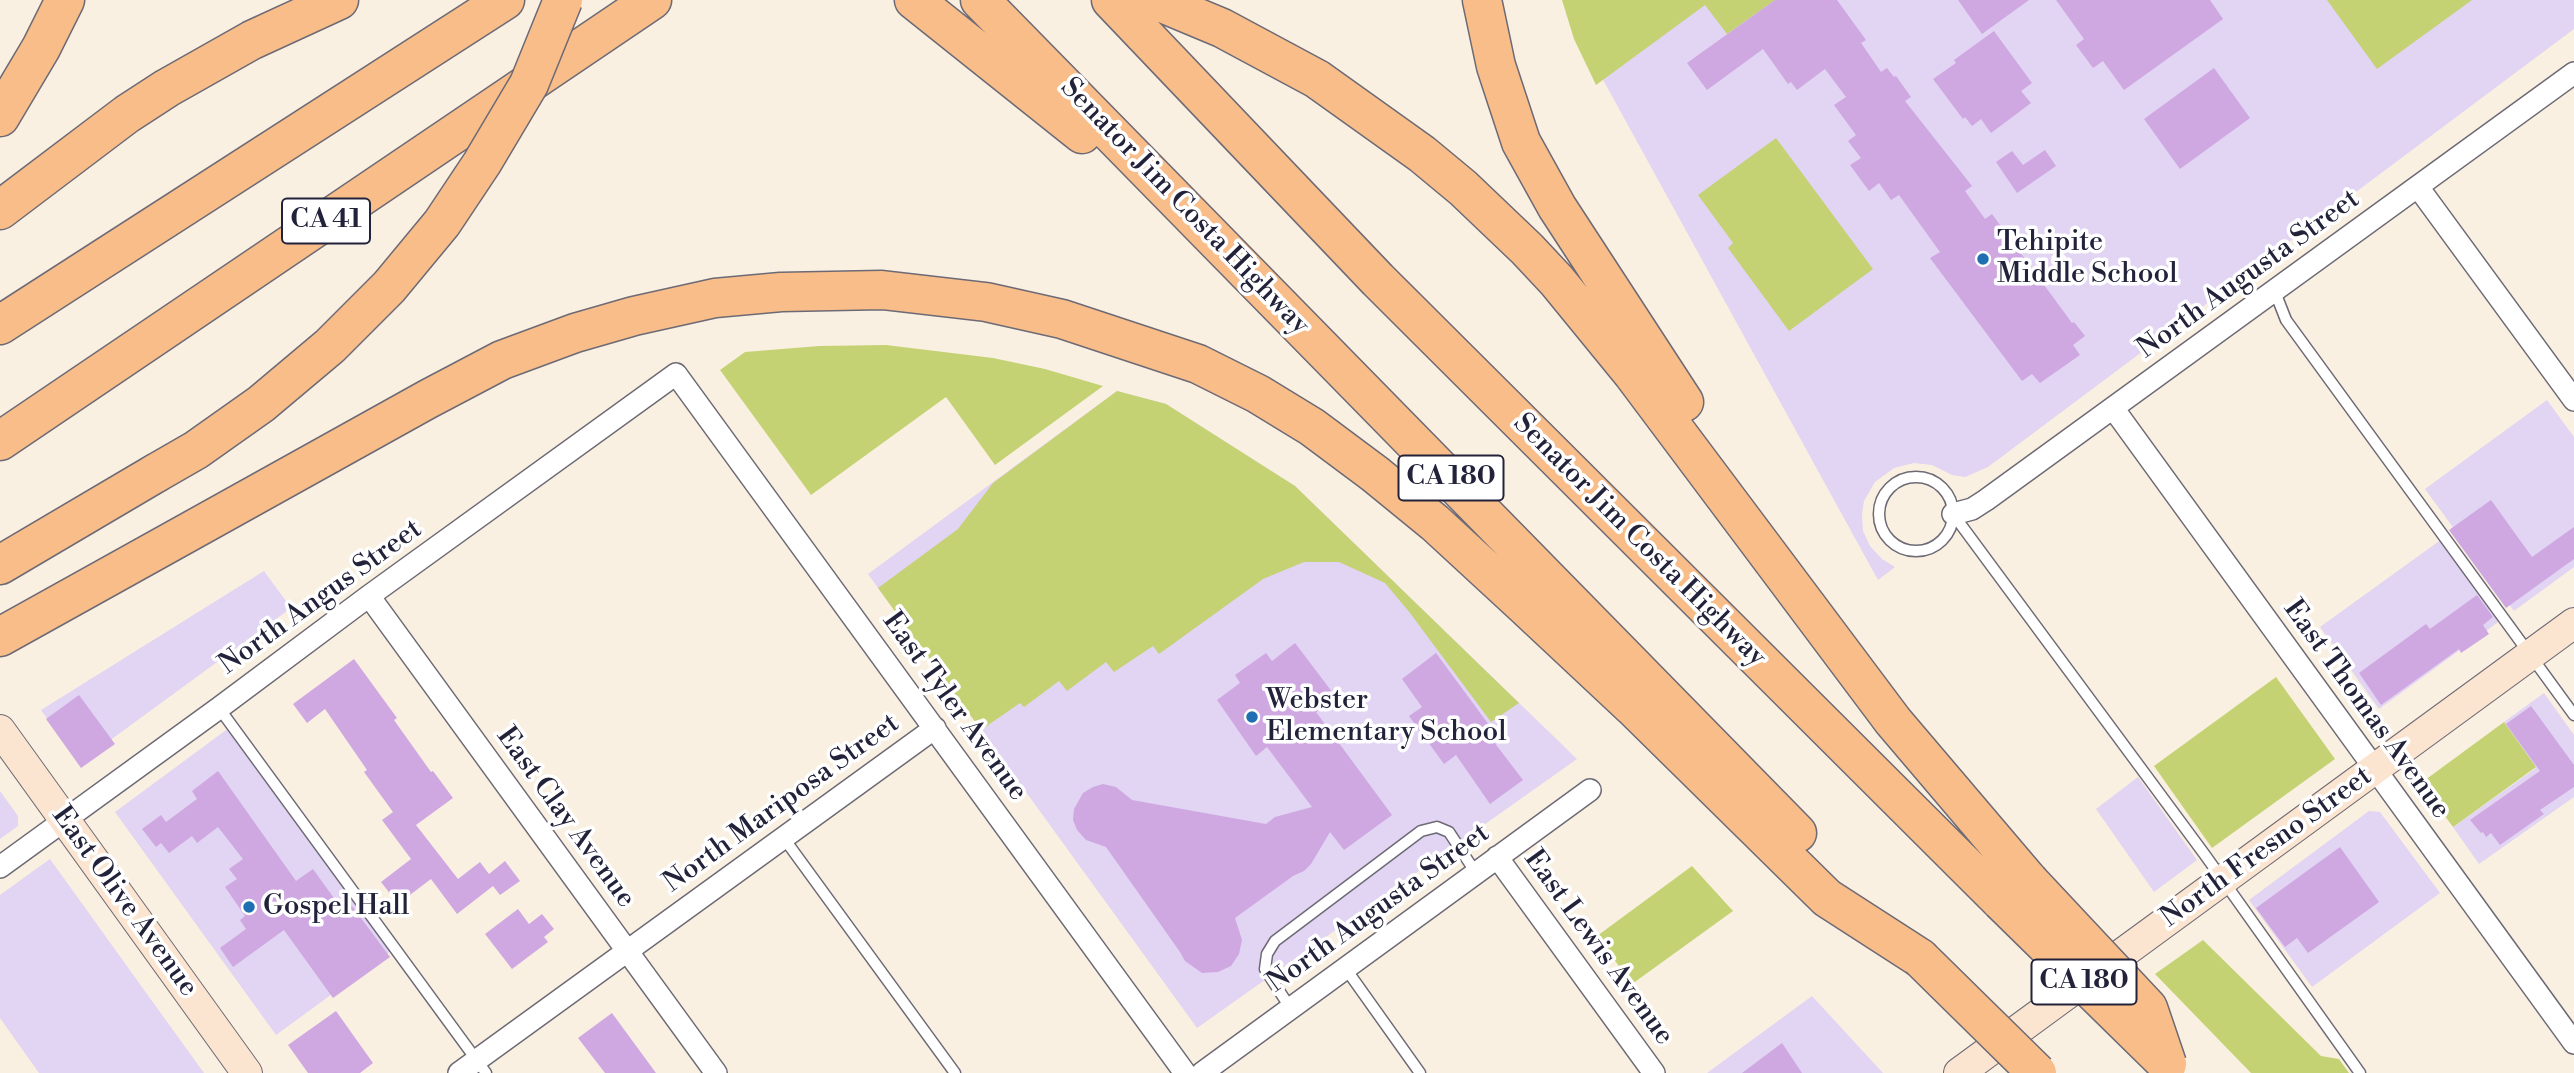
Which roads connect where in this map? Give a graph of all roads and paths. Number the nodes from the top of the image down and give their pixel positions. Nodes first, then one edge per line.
1 (65, 0) edge
2 (339, 0) edge
3 (505, 0) edge
4 (563, 0) edge
5 (652, 0) edge
6 (914, 0) edge
7 (980, 0) edge
8 (1111, 0) edge
9 (1155, 0) edge
10 (1482, 0) edge
11 (2574, 75) edge
12 (0, 117) edge
13 (2418, 187) junction
14 (0, 210) edge
15 (1211, 236) junction
16 (2275, 292) junction
17 (0, 326) edge
18 (677, 374) joint
19 (2574, 401) edge
20 (2113, 408) junction
21 (0, 441) edge
22 (1953, 514) junction
23 (0, 565) edge
24 (369, 596) junction
25 (2574, 623) edge
26 (11, 632) edge
27 (1828, 636) junction
28 (2530, 655) junction
29 (219, 708) junction
30 (2574, 715) edge
31 (934, 728) junction
32 (0, 730) edge
33 (2374, 770) junction
34 (1590, 790) dead end
35 (64, 819) junction
36 (783, 837) junction
37 (1497, 857) junction
38 (0, 867) edge
39 (1476, 873) junction
40 (2223, 880) junction
41 (2015, 891) junction
42 (627, 951) junction
43 (1920, 958) junction
44 (1346, 970) junction
45 (1291, 1009) junction
46 (2574, 1043) edge
47 (481, 1067) edge
48 (2171, 1068) edge
49 (247, 1073) edge
50 (459, 1073) edge
51 (716, 1073) edge
52 (956, 1073) edge
53 (1185, 1073) edge
54 (1202, 1073) edge
55 (1420, 1073) edge
56 (1654, 1073) edge
57 (1959, 1073) edge
58 (2037, 1073) edge
59 (2360, 1073) edge

1 - 12 highway
2 - 14 highway
3 - 17 highway
4 - 23 highway, bridge
5 - 21 highway, CA 41
6 - 15 highway
7 - 15 highway, Senator Jim Costa Highway / CA 180
8 - 41 highway, Senator Jim Costa Highway / CA 180
9 - 27 highway
10 - 27 highway
11 - 13 street, North Augusta Street
13 - 16 street, North Augusta Street
13 - 19 street
15 - 43 highway, Senator Jim Costa Highway / CA 180
16 - 20 street, North Augusta Street
16 - 28 lane
18 - 24 street, North Angus Street
18 - 31 street, East Tyler Avenue
20 - 22 street, North Augusta Street
20 - 33 street, East Thomas Avenue
22 - 22 lane
22 - 40 lane
24 - 29 street, North Angus Street
24 - 42 street, East Clay Avenue
25 - 28 main road, North Fresno Street
26 - 43 highway
27 - 41 highway
28 - 30 lane
28 - 33 main road, North Fresno Street
29 - 35 street, North Angus Street
29 - 47 lane
31 - 36 street, North Mariposa Street
31 - 53 street, East Tyler Avenue
32 - 35 main road, East Olive Avenue
33 - 40 main road, North Fresno Street
33 - 46 street, East Thomas Avenue
34 - 37 street, North Augusta Street
35 - 38 street, North Angus Street
35 - 49 main road, East Olive Avenue
36 - 42 street, North Mariposa Street
36 - 52 lane
37 - 39 street, North Augusta Street
37 - 56 street, East Lewis Avenue
39 - 44 street, North Augusta Street
39 - 45 lane
40 - 57 main road, North Fresno Street
40 - 59 lane
41 - 48 highway, bridge
42 - 47 street, North Mariposa Street
42 - 51 street, East Clay Avenue
43 - 58 highway, Senator Jim Costa Highway / CA 180, bridge
44 - 45 street, North Augusta Street
44 - 55 lane
45 - 54 street, North Augusta Street
47 - 50 street, North Mariposa Street

